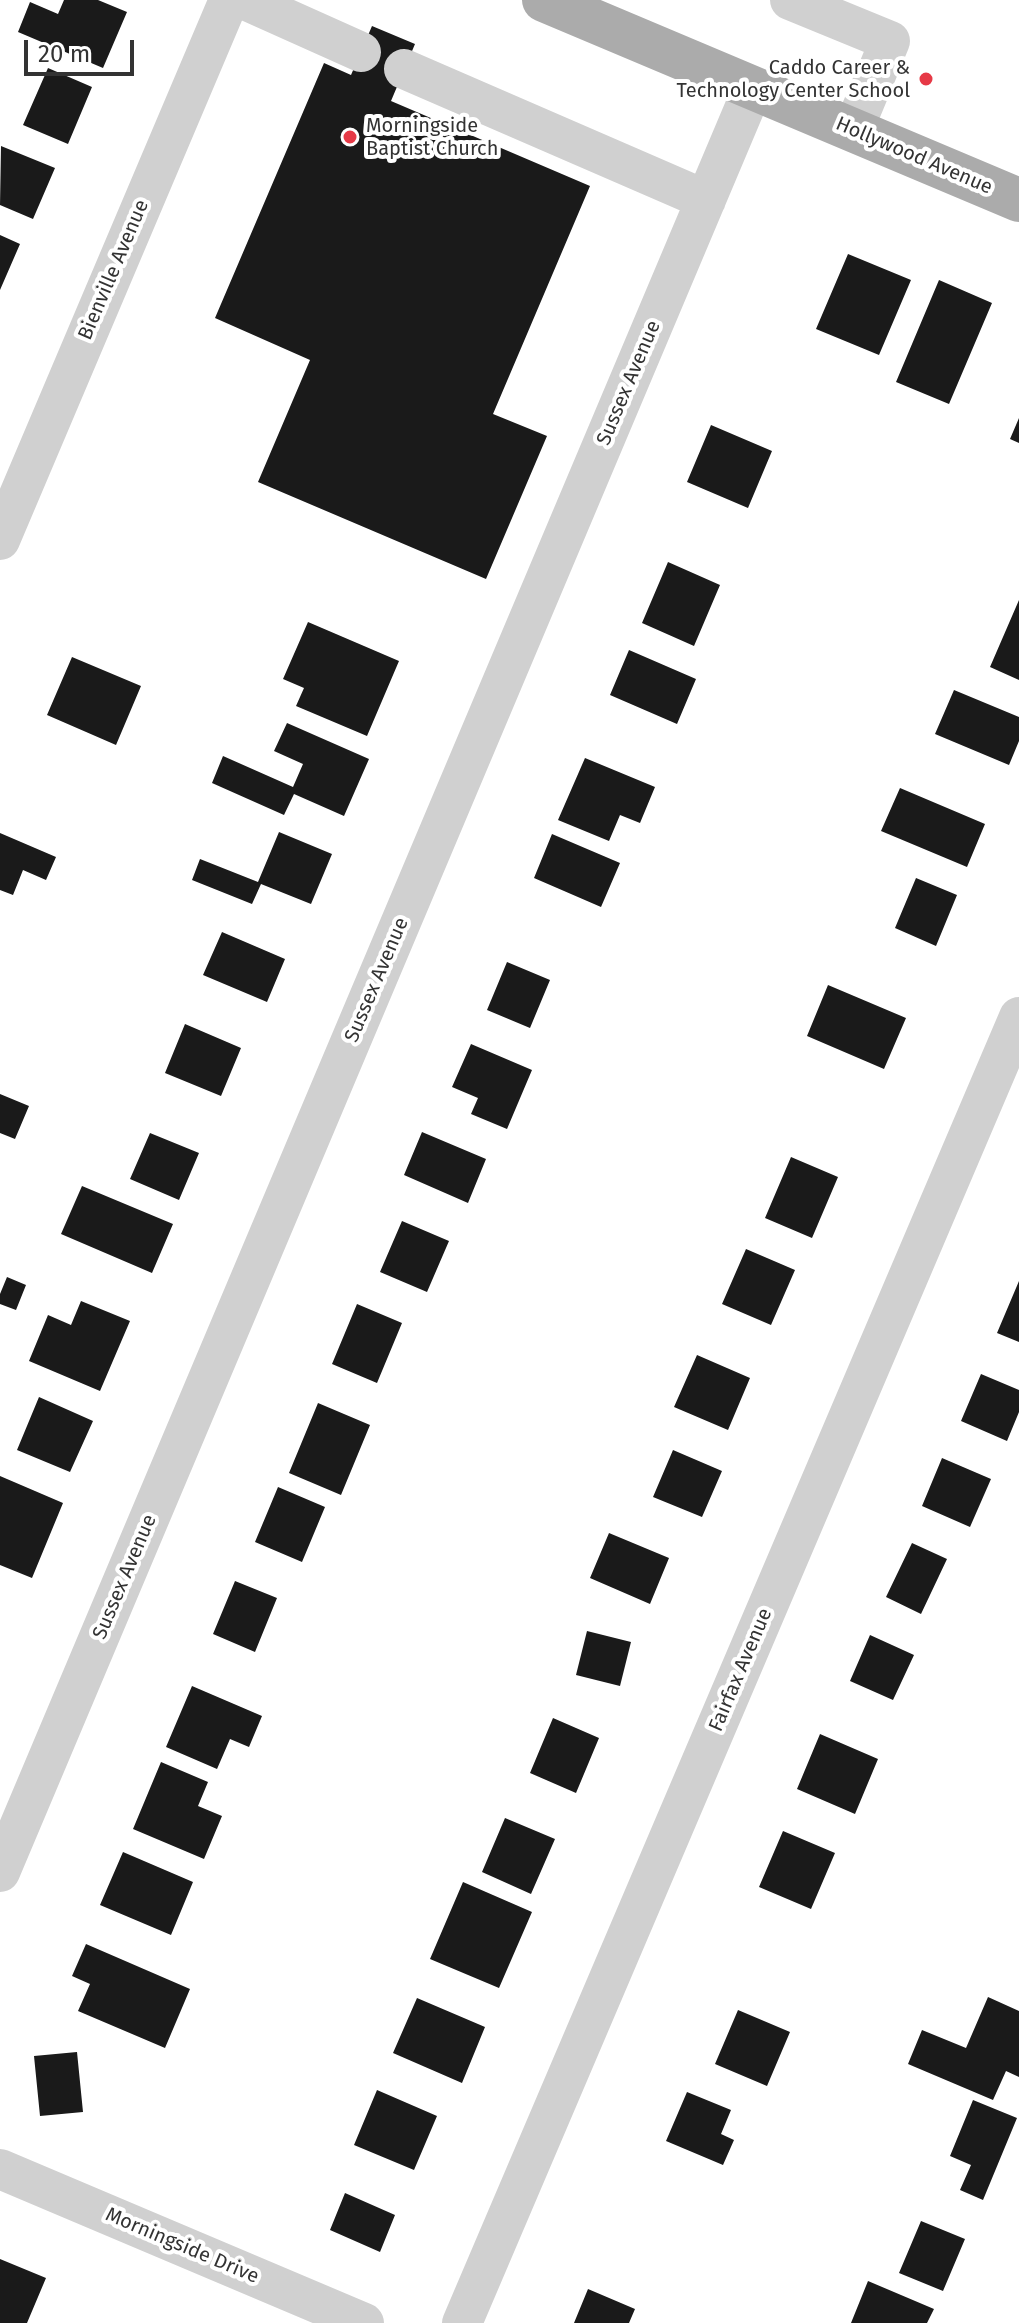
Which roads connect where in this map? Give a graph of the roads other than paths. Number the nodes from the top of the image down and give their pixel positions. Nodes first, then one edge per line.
1 (229, 0) edge
2 (245, 0) edge
3 (544, 0) edge
4 (790, 0) edge
5 (361, 52) dead end
6 (404, 69) dead end
7 (753, 88) junction
8 (853, 130) junction
9 (706, 200) junction
10 (1019, 200) edge
11 (0, 540) edge
12 (1019, 1017) edge
13 (0, 1872) edge
14 (0, 2169) edge
15 (364, 2323) edge
16 (462, 2323) edge

1 - 11 street, Bienville Avenue
2 - 5 street
3 - 7 main road, Hollywood Avenue
4 - 8 street
6 - 9 street
7 - 8 main road, Hollywood Avenue
7 - 9 street, Sussex Avenue
8 - 10 main road, Hollywood Avenue
9 - 13 street, Sussex Avenue
12 - 16 street, Fairfax Avenue
14 - 15 street, Morningside Drive

